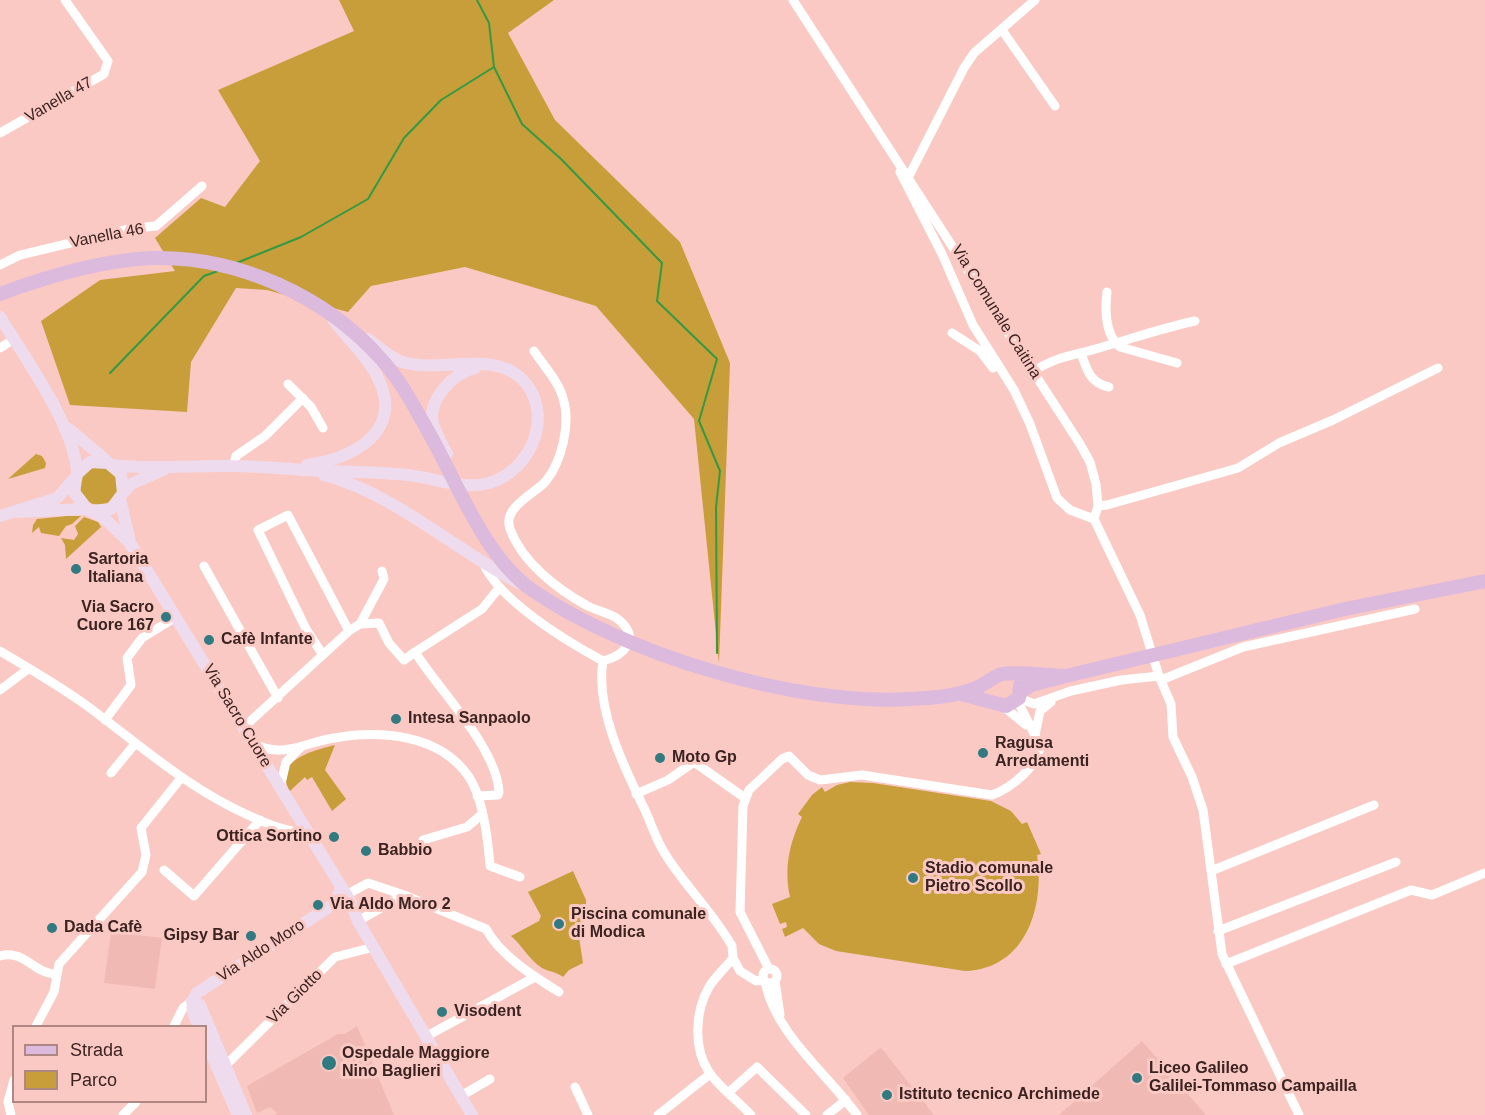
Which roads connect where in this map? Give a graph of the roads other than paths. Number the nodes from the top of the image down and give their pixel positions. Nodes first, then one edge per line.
1 (65, 0) edge
2 (793, 0) edge
3 (1035, 0) edge
4 (1002, 30) junction
5 (824, 48) junction
6 (1055, 106) dead end
7 (0, 133) edge
8 (909, 176) junction
9 (202, 186) dead end
10 (920, 202) junction
11 (0, 265) edge
12 (1107, 292) dead end
13 (0, 294) edge
14 (329, 314) junction
15 (0, 317) edge
16 (1195, 321) dead end
17 (952, 333) dead end
18 (14, 339) junction
19 (1115, 343) junction
20 (0, 348) edge
21 (534, 351) dead end
22 (1081, 353) junction
23 (1177, 363) dead end
24 (491, 365) junction
25 (1438, 368) dead end
26 (1033, 372) junction
27 (1003, 375) junction
28 (288, 384) dead end
29 (1109, 387) dead end
30 (303, 398) junction
31 (64, 424) junction
32 (322, 428) dead end
33 (110, 464) junction
34 (173, 466) junction
35 (232, 466) junction
36 (284, 468) junction
37 (302, 470) junction
38 (76, 476) junction
39 (122, 496) junction
40 (1098, 506) junction
41 (89, 510) junction
42 (16, 512) junction
43 (473, 514) junction
44 (0, 516) edge
45 (1094, 519) junction
46 (130, 543) junction
47 (483, 563) junction
48 (204, 566) dead end
49 (382, 571) dead end
50 (1485, 581) edge
51 (499, 588) junction
52 (530, 589) junction
53 (1415, 609) dead end
54 (177, 617) junction
55 (360, 624) junction
56 (349, 631) junction
57 (0, 651) edge
58 (415, 652) junction
59 (323, 655) junction
60 (603, 661) junction
61 (28, 669) junction
62 (1009, 674) junction
63 (1066, 676) junction
64 (1160, 678) junction
65 (991, 681) junction
66 (0, 690) edge
67 (1066, 692) junction
68 (958, 694) junction
69 (1019, 697) junction
70 (279, 698) junction
71 (998, 703) junction
72 (105, 720) junction
73 (244, 727) junction
74 (1034, 733) junction
75 (255, 744) junction
76 (134, 745) junction
77 (303, 746) junction
78 (281, 751) junction
79 (286, 762) junction
80 (268, 767) junction
81 (111, 773) dead end
82 (181, 778) junction
83 (280, 788) junction
84 (636, 794) junction
85 (477, 796) junction
86 (745, 798) junction
87 (1374, 805) dead end
88 (481, 815) junction
89 (260, 820) junction
90 (307, 833) junction
91 (423, 840) dead end
92 (1396, 862) dead end
93 (164, 870) dead end
94 (1210, 872) junction
95 (1485, 873) edge
96 (520, 877) dead end
97 (343, 893) junction
98 (404, 894) junction
99 (332, 904) junction
100 (352, 908) junction
101 (358, 921) junction
102 (1218, 931) junction
103 (374, 947) junction
104 (0, 956) edge
105 (733, 958) junction
106 (1226, 964) junction
107 (55, 974) junction
108 (765, 976) junction
109 (535, 977) junction
110 (559, 992) dead end
111 (188, 1008) junction
112 (782, 1020) junction
113 (37, 1025) edge
114 (175, 1025) edge
115 (197, 1025) edge
116 (427, 1036) junction
117 (207, 1044) edge
118 (226, 1065) junction
119 (710, 1074) junction
120 (490, 1079) dead end
121 (575, 1087) dead end
122 (12, 1089) edge
123 (729, 1092) junction
124 (461, 1096) junction
125 (846, 1100) junction
126 (134, 1103) edge
127 (743, 1107) junction
128 (11, 1115) edge
129 (123, 1115) edge
130 (238, 1115) edge
131 (246, 1115) edge
132 (472, 1115) edge
133 (588, 1115) edge
134 (658, 1115) edge
135 (735, 1115) edge
136 (751, 1115) edge
137 (806, 1115) edge
138 (827, 1115) edge
139 (857, 1115) edge
140 (1299, 1115) edge

1 - 7 street, Vanella 47
2 - 5 street, Via Comunale Caitina
3 - 4 street
4 - 6 street
4 - 8 street
5 - 8 street, Via Comunale Caitina
5 - 10 street
8 - 10 street, Via Comunale Caitina
9 - 11 street, Vanella 46
10 - 26 street, Via Comunale Caitina
10 - 27 street
12 - 19 street
13 - 14 main road
14 - 24 main road
14 - 36 main road
14 - 43 main road
15 - 18 main road
16 - 19 street
17 - 27 street
18 - 20 street
18 - 31 main road
19 - 22 street
19 - 23 street
21 - 60 street
22 - 26 street
22 - 29 street
24 - 37 main road
24 - 43 main road
25 - 40 street
26 - 40 street, Via Comunale Caitina
27 - 45 street
28 - 30 street
30 - 32 street
30 - 35 street
31 - 33 main road
31 - 38 main road
33 - 34 main road
33 - 38 main road
33 - 39 main road
34 - 35 main road
34 - 39 main road
35 - 36 main road
36 - 37 main road
37 - 47 main road
38 - 41 main road
38 - 42 main road
39 - 41 main road
39 - 46 main road
40 - 45 street, Via Comunale Caitina
41 - 42 main road
41 - 46 main road
42 - 44 main road
43 - 52 main road
45 - 64 street
46 - 54 main road, Via Sacro Cuore
47 - 51 street
47 - 52 main road
48 - 70 street
49 - 55 street
50 - 63 main road
51 - 58 street
51 - 60 street
52 - 68 main road
53 - 64 street
54 - 72 street
54 - 73 main road, Via Sacro Cuore
55 - 56 street
55 - 58 street
56 - 59 street
56 - 59 street
57 - 61 street
58 - 85 street
59 - 70 street
60 - 84 street
61 - 66 street
61 - 72 street
62 - 63 main road
62 - 65 main road
62 - 69 main road
63 - 69 main road
64 - 67 street
64 - 94 street
65 - 68 main road
65 - 71 main road
67 - 69 street
67 - 74 street
68 - 71 main road
69 - 71 main road
69 - 74 street
70 - 73 street
71 - 74 street
72 - 76 street
73 - 75 main road, Via Sacro Cuore
74 - 86 street
75 - 78 street
75 - 80 main road, Via Sacro Cuore
76 - 81 street
76 - 82 street
77 - 78 street
77 - 79 street
77 - 85 street
78 - 80 street
79 - 80 street
79 - 83 street
80 - 83 main road, Via Sacro Cuore
82 - 89 street
82 - 107 street
83 - 90 main road, Via Sacro Cuore
84 - 86 street
84 - 105 street
85 - 88 street
86 - 108 street
87 - 94 street
88 - 91 street
88 - 96 street
89 - 90 street
89 - 93 street
90 - 97 main road, Via Sacro Cuore
92 - 102 street
94 - 102 street
95 - 106 street
97 - 98 street
97 - 99 main road
97 - 100 main road, Via Sacro Cuore
98 - 101 street
98 - 109 street
99 - 100 main road
99 - 111 main road, Via Aldo Moro
100 - 101 main road
101 - 103 main road
102 - 106 street
103 - 116 main road
103 - 118 street, Via Giotto
104 - 107 street
105 - 108 street
105 - 119 street
106 - 140 street
107 - 113 street
108 - 112 street
108 - 112 street
109 - 110 street
109 - 116 street
111 - 114 street
111 - 115 main road
111 - 118 main road
112 - 125 street
116 - 124 main road
117 - 130 main road
118 - 131 main road
119 - 123 street
119 - 134 street
120 - 124 street
121 - 133 street
122 - 128 street
123 - 127 street
123 - 137 street
124 - 132 main road
125 - 138 street
125 - 139 street
126 - 129 street
127 - 135 street
127 - 136 street

